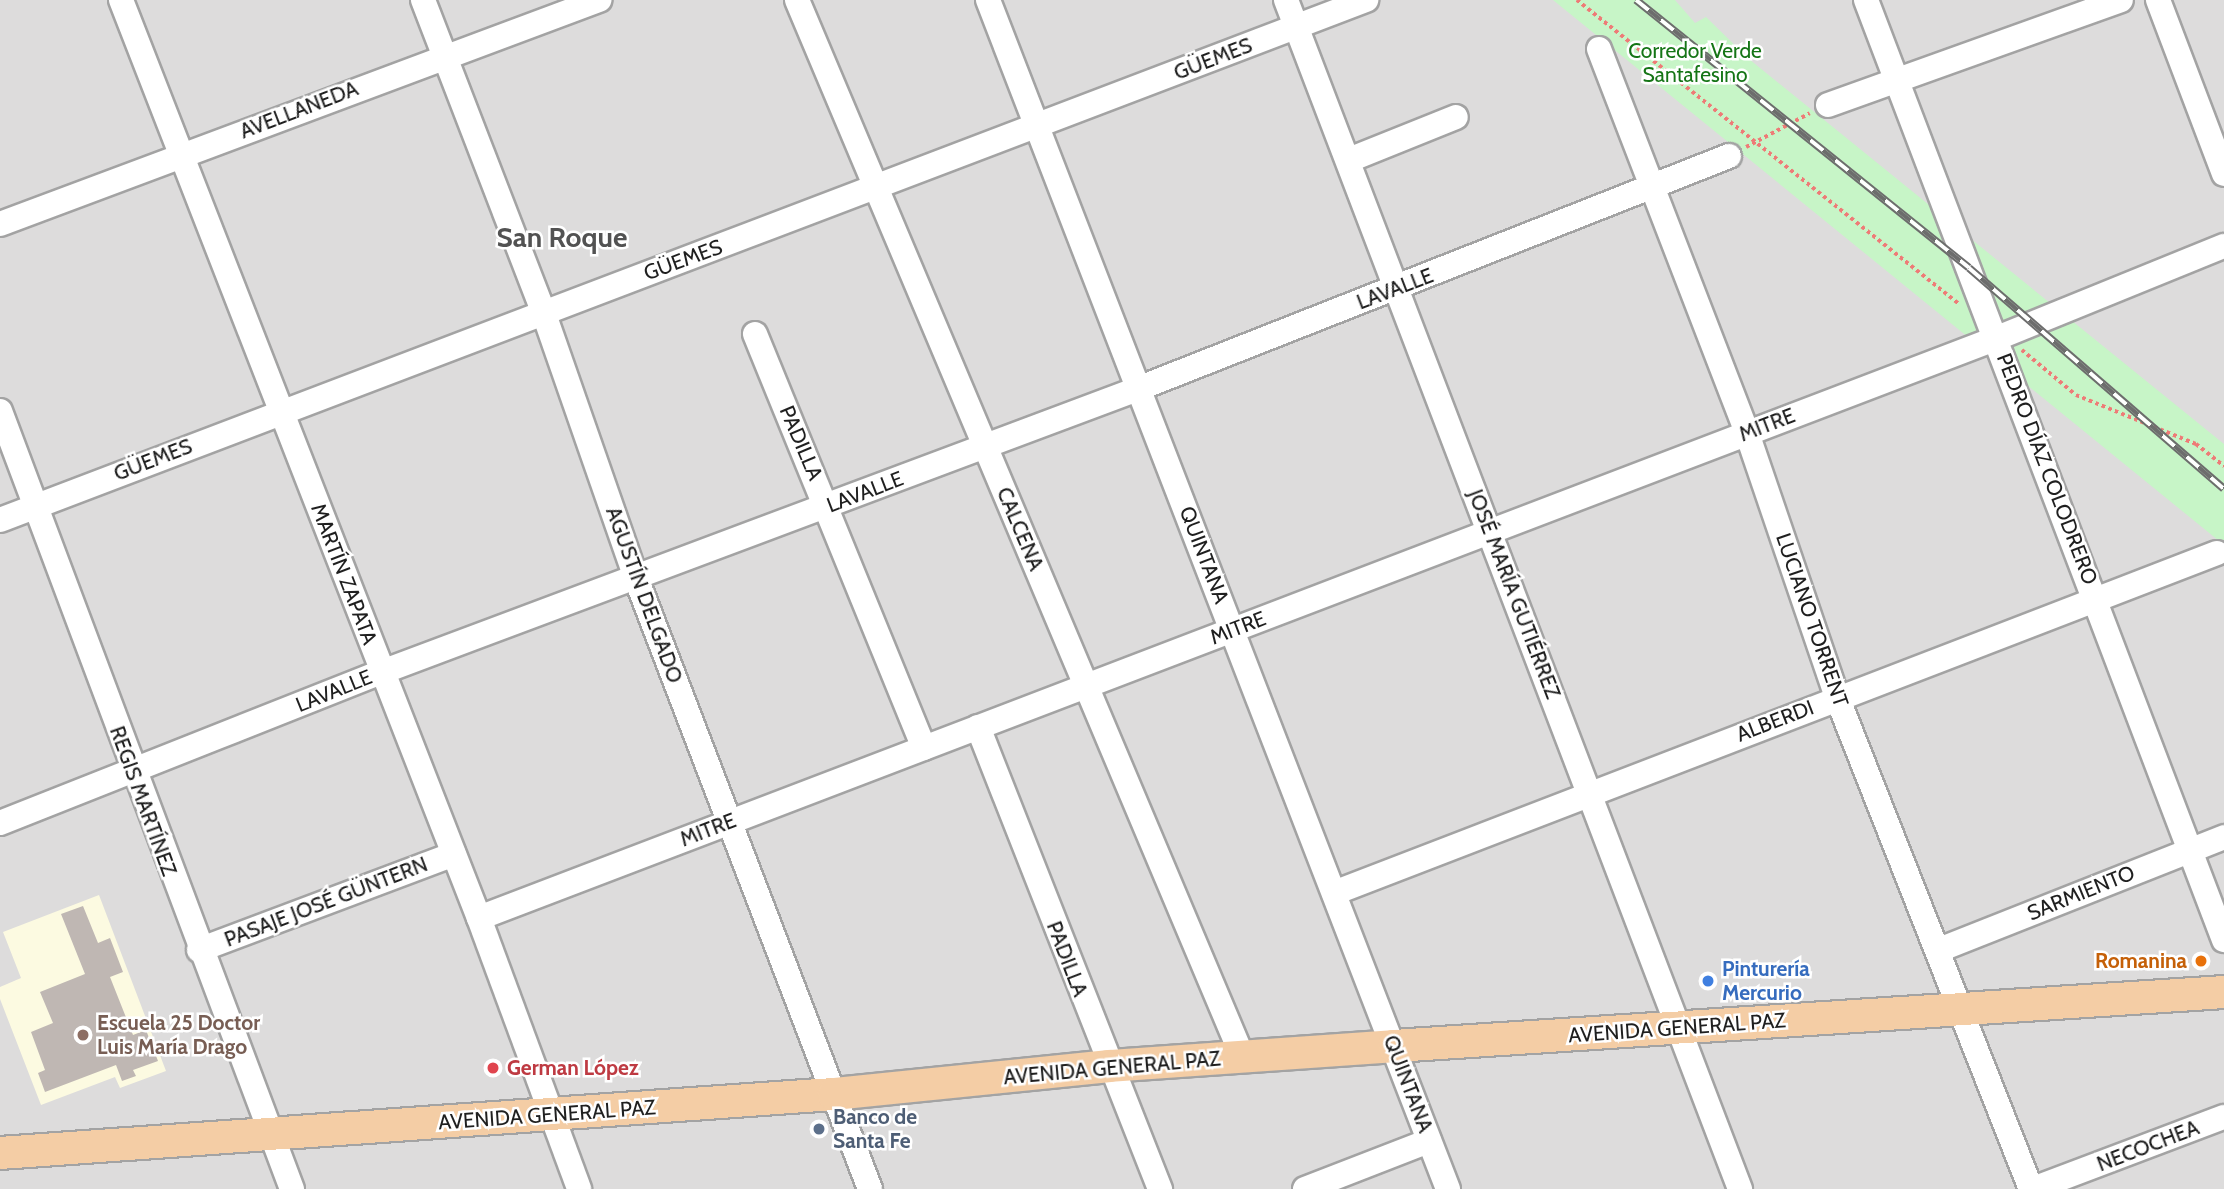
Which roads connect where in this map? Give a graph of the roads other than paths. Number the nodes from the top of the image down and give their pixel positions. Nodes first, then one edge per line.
1 (121, 0) edge
2 (423, 0) edge
3 (599, 0) edge
4 (797, 0) edge
5 (988, 0) edge
6 (1286, 0) edge
7 (1366, 0) edge
8 (1866, 0) edge
9 (2121, 0) edge
10 (2158, 0) edge
11 (1296, 27) junction
12 (1599, 49) dead end
13 (444, 55) junction
14 (1896, 79) junction
15 (1828, 105) road end
16 (1456, 117) dead end
17 (1039, 127) junction
18 (181, 155) junction
19 (1729, 156) road end
20 (1349, 160) junction
21 (2224, 174) edge
22 (1652, 187) junction
23 (876, 190) junction
24 (0, 224) edge
25 (2224, 246) edge
26 (1399, 288) junction
27 (543, 311) junction
28 (755, 334) dead end
29 (2000, 337) junction
30 (1140, 388) junction
31 (0, 411) edge
32 (280, 411) junction
33 (1746, 433) junction
34 (984, 445) junction
35 (36, 505) junction
36 (827, 507) junction
37 (0, 520) edge
38 (1491, 531) junction
39 (2217, 553) dead end
40 (636, 578) junction
41 (2096, 598) junction
42 (1232, 630) junction
43 (382, 672) junction
44 (1088, 685) junction
45 (1838, 697) junction
46 (978, 727) junction
47 (924, 748) junction
48 (132, 772) junction
49 (1589, 793) junction
50 (729, 822) junction
51 (0, 823) edge
52 (2224, 837) edge
53 (2190, 849) junction
54 (454, 854) junction
55 (1334, 893) junction
56 (479, 918) junction
57 (2224, 940) edge
58 (199, 950) junction
59 (1939, 950) junction
60 (2224, 992) edge
61 (1961, 1009) junction
62 (1681, 1028) junction
63 (1394, 1046) junction
64 (1243, 1058) junction
65 (1109, 1066) junction
66 (834, 1094) junction
67 (551, 1114) junction
68 (2224, 1117) edge
69 (271, 1134) junction
70 (1429, 1141) junction
71 (0, 1153) edge
72 (292, 1189) edge
73 (579, 1189) edge
74 (870, 1189) edge
75 (1160, 1189) edge
76 (1305, 1189) edge
77 (1448, 1189) edge
78 (1740, 1189) edge
79 (2032, 1189) edge

1 - 18 street, MARTÍN ZAPATA
2 - 13 street, AGUSTÍN DELGADO
3 - 13 street, AVELLANEDA
4 - 23 street, CALCENA
5 - 17 street, QUINTANA
6 - 11 street, JOSÉ MARÍA GUTIÉRREZ
7 - 11 street, GÜEMES
8 - 14 street, PEDRO DÍAZ COLODRERO
9 - 14 street
10 - 21 street
11 - 17 street, GÜEMES
11 - 20 street, JOSÉ MARÍA GUTIÉRREZ
12 - 22 street, LUCIANO TORRENT
13 - 18 street, AVELLANEDA
13 - 27 street, AGUSTÍN DELGADO
14 - 15 street
14 - 29 street, PEDRO DÍAZ COLODRERO
16 - 20 street
17 - 23 street, GÜEMES
17 - 30 street, QUINTANA
18 - 24 street, AVELLANEDA
18 - 32 street, MARTÍN ZAPATA
19 - 22 street, LAVALLE
20 - 26 street, JOSÉ MARÍA GUTIÉRREZ
22 - 26 street, LAVALLE
22 - 33 street, LUCIANO TORRENT
23 - 27 street, GÜEMES
23 - 34 street, CALCENA
25 - 29 street, MITRE
26 - 30 street, LAVALLE
26 - 38 street, JOSÉ MARÍA GUTIÉRREZ
27 - 32 street, GÜEMES
27 - 40 street, AGUSTÍN DELGADO
28 - 36 street, PADILLA
29 - 33 street, MITRE
29 - 41 street, PEDRO DÍAZ COLODRERO
30 - 34 street, LAVALLE
30 - 42 street, QUINTANA
31 - 35 street, REGIS MARTÍNEZ
32 - 35 street, GÜEMES
32 - 43 street, MARTÍN ZAPATA
33 - 38 street, MITRE
33 - 45 street, LUCIANO TORRENT
34 - 36 street, LAVALLE
34 - 44 street, CALCENA
35 - 37 street, GÜEMES
35 - 48 street, REGIS MARTÍNEZ
36 - 40 street, LAVALLE
36 - 47 street, PADILLA
38 - 42 street, MITRE
38 - 49 street, JOSÉ MARÍA GUTIÉRREZ
39 - 41 street, ALBERDI
40 - 43 street, LAVALLE
40 - 50 street, AGUSTÍN DELGADO
41 - 45 street, ALBERDI
41 - 53 street, PEDRO DÍAZ COLODRERO
42 - 44 street, MITRE
42 - 55 street, QUINTANA
43 - 48 street, LAVALLE
43 - 54 street, MARTÍN ZAPATA
44 - 46 street, MITRE
44 - 64 street, CALCENA
45 - 49 street, ALBERDI
45 - 59 street, LUCIANO TORRENT
46 - 47 street, MITRE
46 - 65 street, PADILLA
47 - 50 street, MITRE
48 - 51 street, LAVALLE
48 - 58 street, REGIS MARTÍNEZ
49 - 55 street, ALBERDI
49 - 62 street, JOSÉ MARÍA GUTIÉRREZ
50 - 56 street, MITRE
50 - 66 street, AGUSTÍN DELGADO
52 - 53 street, SARMIENTO
53 - 57 street, PEDRO DÍAZ COLODRERO
53 - 59 street, SARMIENTO
54 - 56 street, MARTÍN ZAPATA
54 - 58 street, PASAJE JOSÉ GÜNTERN
55 - 63 street, QUINTANA
56 - 67 street, MARTÍN ZAPATA
58 - 69 street, REGIS MARTÍNEZ
59 - 61 street, LUCIANO TORRENT
60 - 61 main road, AVENIDA GENERAL PAZ
61 - 62 main road, AVENIDA GENERAL PAZ
61 - 79 street, LUCIANO TORRENT
62 - 63 main road, AVENIDA GENERAL PAZ
62 - 78 street, JOSÉ MARÍA GUTIÉRREZ
63 - 64 main road, AVENIDA GENERAL PAZ
63 - 70 street, QUINTANA
64 - 65 main road, AVENIDA GENERAL PAZ
65 - 66 main road, AVENIDA GENERAL PAZ
65 - 75 street, PADILLA
66 - 67 main road, AVENIDA GENERAL PAZ
66 - 74 street, AGUSTÍN DELGADO
67 - 69 main road, AVENIDA GENERAL PAZ
67 - 73 street, MARTÍN ZAPATA
68 - 79 street, NECOCHEA
69 - 71 main road, AVENIDA GENERAL PAZ
69 - 72 street, REGIS MARTÍNEZ
70 - 76 street
70 - 77 street, QUINTANA

